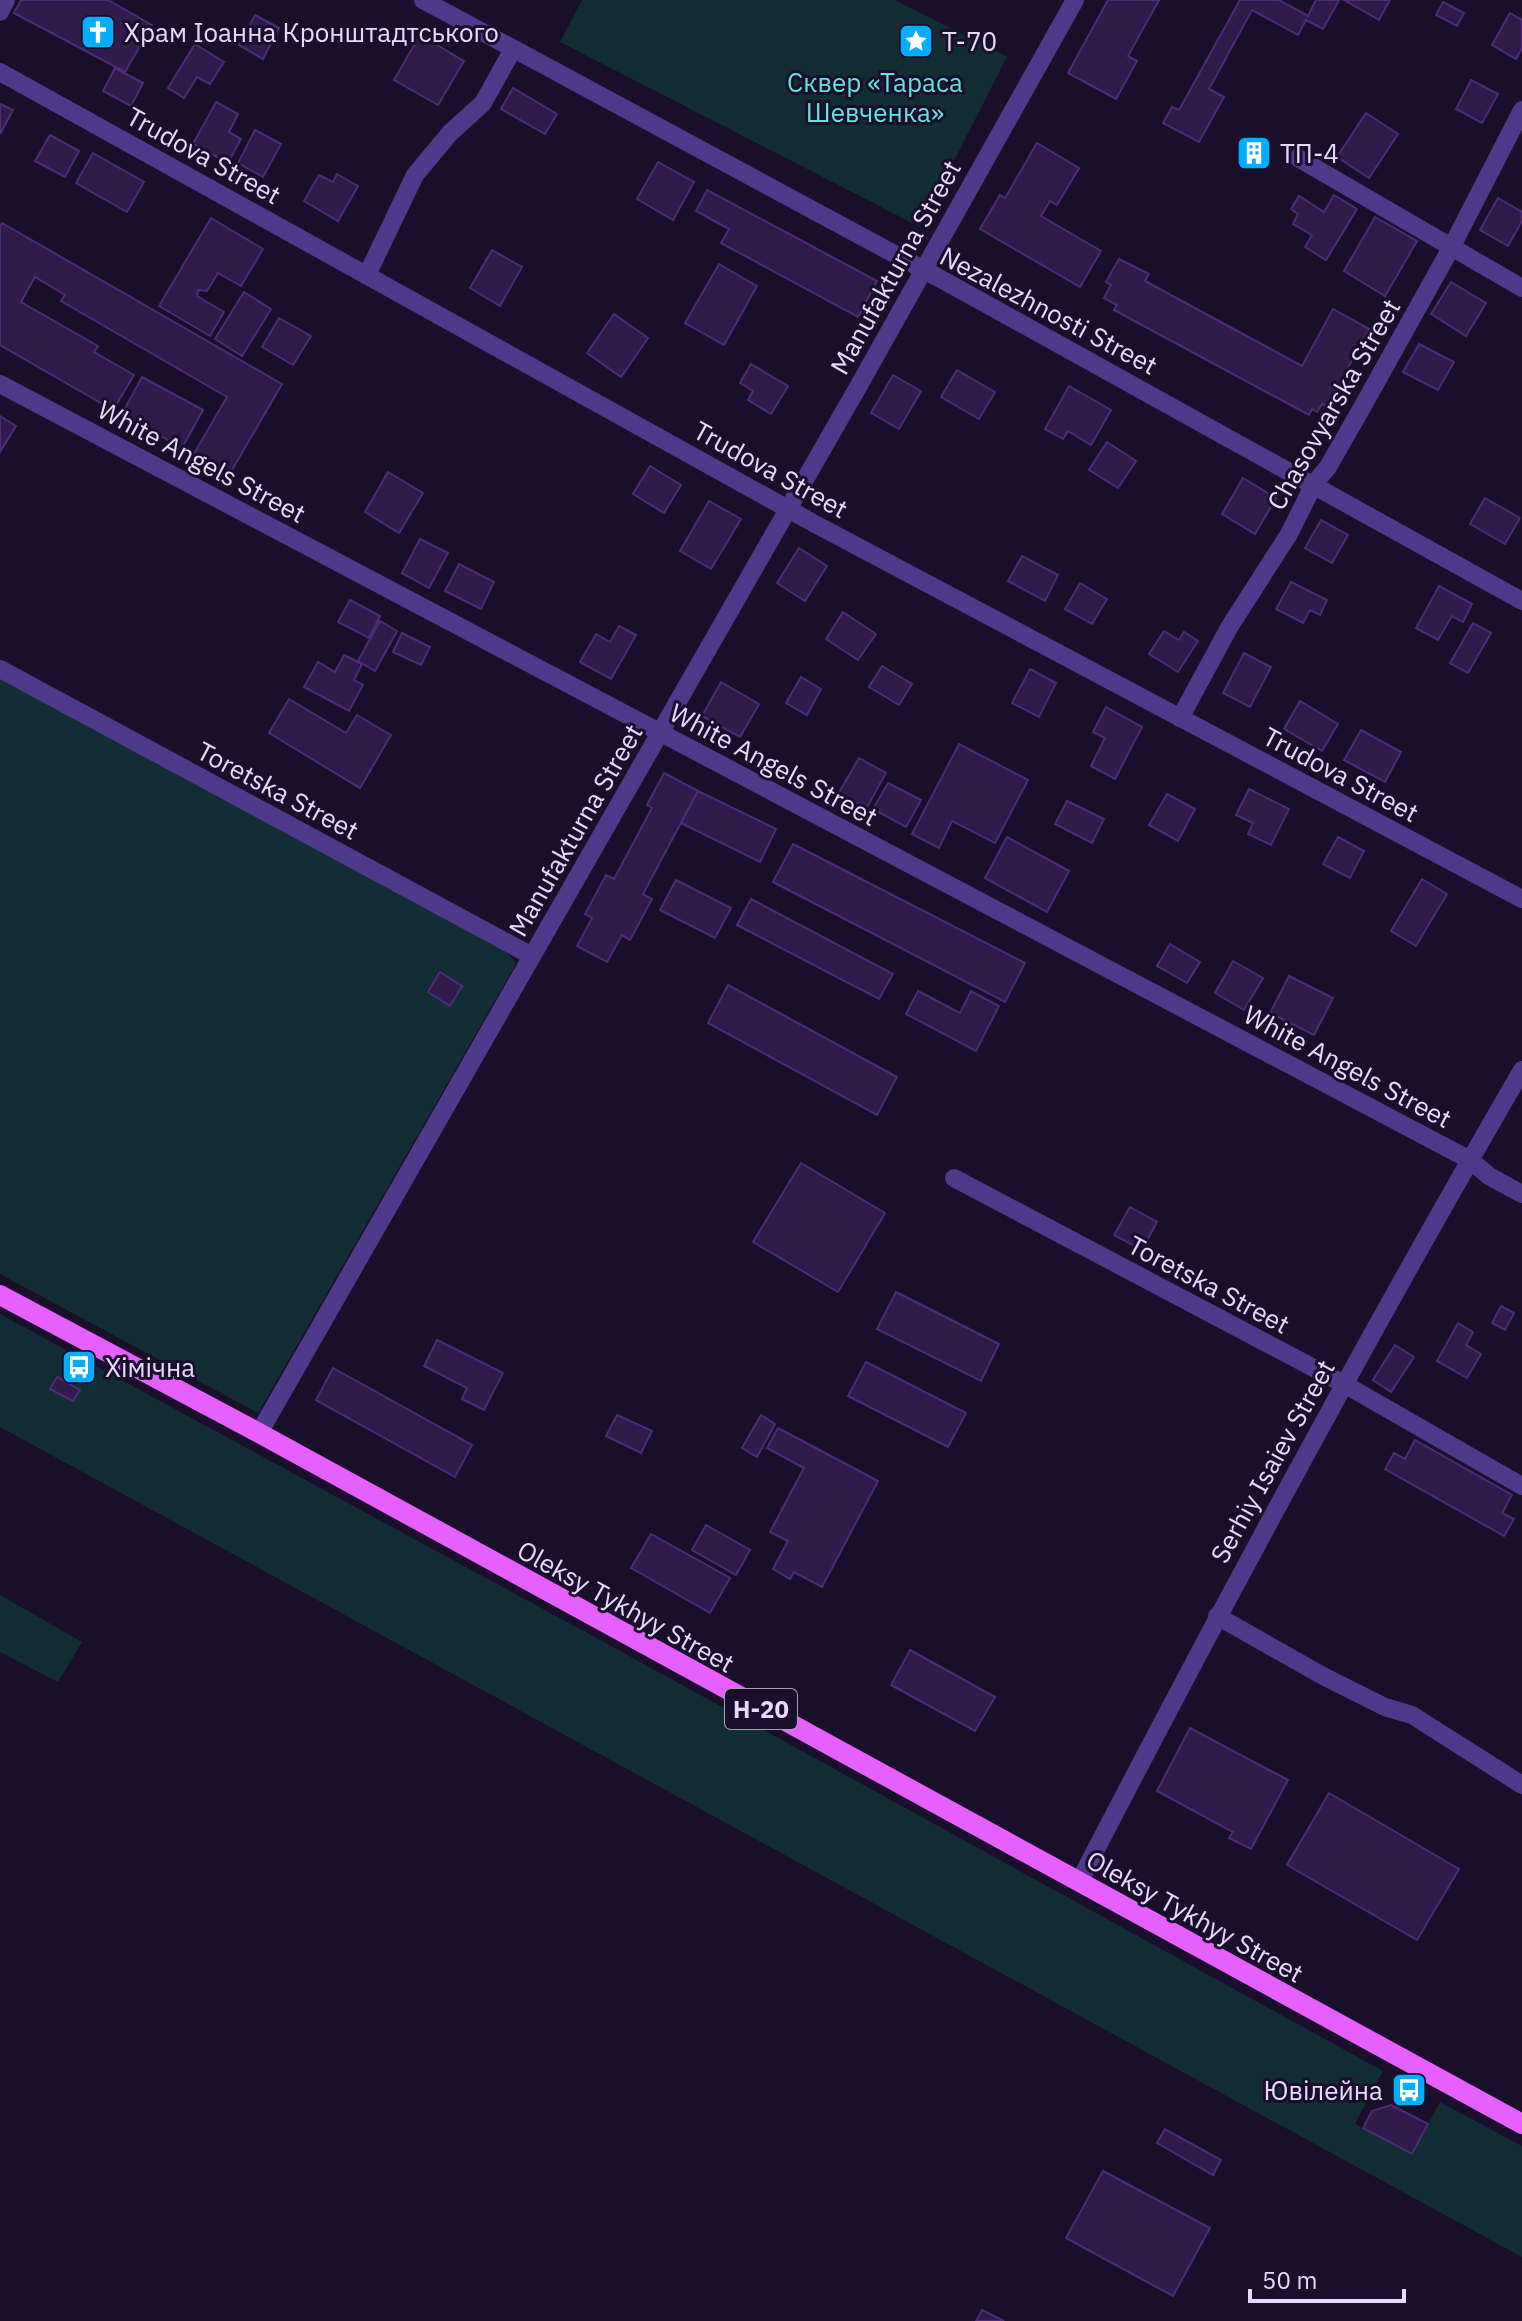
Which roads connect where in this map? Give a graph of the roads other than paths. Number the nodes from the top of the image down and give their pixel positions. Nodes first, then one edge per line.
1 (6, 0) edge
2 (423, 0) edge
3 (1075, 0) edge
4 (0, 12) edge
5 (513, 49) junction
6 (0, 72) edge
7 (1522, 110) edge
8 (1298, 158) dead end
9 (1451, 248) junction
10 (923, 271) junction
11 (367, 275) junction
12 (1522, 288) edge
13 (0, 384) edge
14 (1314, 484) junction
15 (789, 508) junction
16 (1522, 601) edge
17 (0, 669) edge
18 (1180, 718) junction
19 (660, 734) junction
20 (1522, 899) edge
21 (532, 956) junction
22 (1522, 1070) edge
23 (1470, 1160) junction
24 (954, 1178) dead end
25 (1522, 1194) edge
26 (0, 1295) edge
27 (1344, 1384) junction
28 (259, 1433) junction
29 (1522, 1486) edge
30 (1217, 1616) junction
31 (1522, 1785) edge
32 (1079, 1882) junction
33 (1522, 2124) edge

1 - 4 street
2 - 5 street, Nezalezhnosti Street
3 - 10 street, Manufakturna Street
5 - 10 street, Nezalezhnosti Street
5 - 11 street
6 - 11 street, Trudova Street
7 - 9 street, Chasovyarska Street
8 - 9 street
9 - 12 street
9 - 14 street, Chasovyarska Street
10 - 14 street, Nezalezhnosti Street
10 - 15 street, Manufakturna Street
11 - 15 street, Trudova Street
13 - 19 street, White Angels Street
14 - 16 street, Nezalezhnosti Street
14 - 18 street, Chasovyarska Street
15 - 18 street, Trudova Street
15 - 19 street, Manufakturna Street
17 - 21 street, Toretska Street
18 - 20 street, Trudova Street
19 - 21 street, Manufakturna Street
19 - 23 street, White Angels Street
21 - 28 street, Manufakturna Street
22 - 23 street, Serhiy Isaiev Street
23 - 25 street, White Angels Street
23 - 27 street, Serhiy Isaiev Street
24 - 27 street, Toretska Street
26 - 28 main road, Oleksy Tykhyy Street / Н-20
27 - 29 street, Toretska Street
27 - 30 street, Serhiy Isaiev Street
28 - 32 main road, Oleksy Tykhyy Street / Н-20
30 - 31 street
30 - 32 street, Serhiy Isaiev Street
32 - 33 main road, Oleksy Tykhyy Street / Н-20

